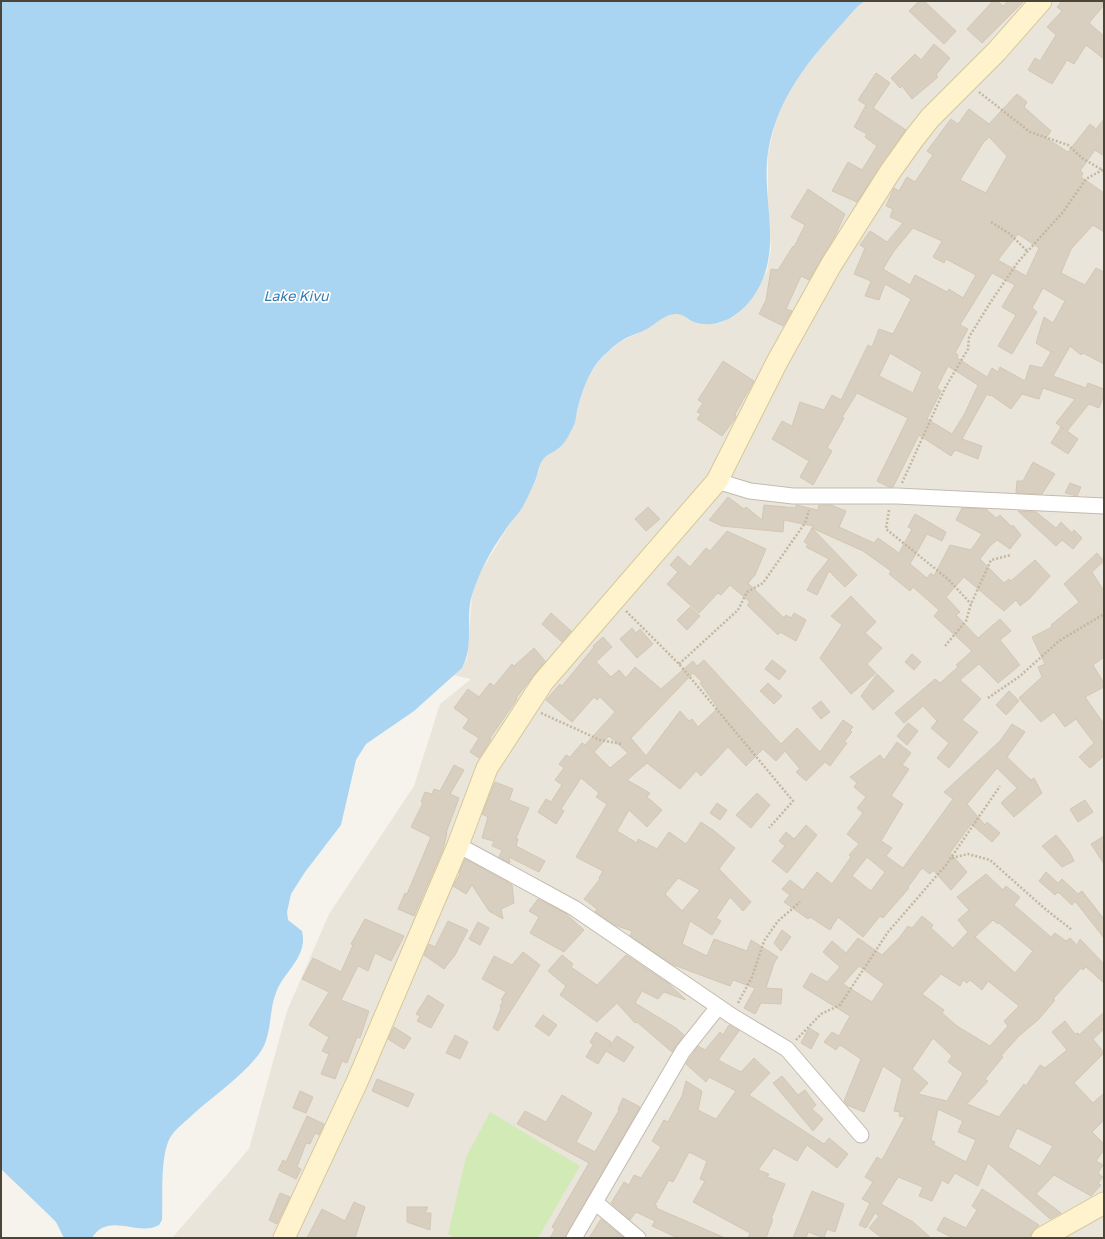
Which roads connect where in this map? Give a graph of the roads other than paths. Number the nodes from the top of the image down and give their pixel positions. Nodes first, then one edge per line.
1 (1041, 1) edge
2 (718, 481) junction
3 (1104, 506) edge
4 (458, 845) junction
5 (718, 1007) junction
6 (862, 1135) dead end
7 (595, 1202) junction
8 (1104, 1203) edge
9 (284, 1238) edge
10 (574, 1238) edge
11 (638, 1238) edge
12 (1042, 1238) edge

1 - 2 street
2 - 3 street
2 - 4 street
4 - 5 street
4 - 9 street
5 - 6 street
5 - 7 street
7 - 10 street
7 - 11 street
8 - 12 street

